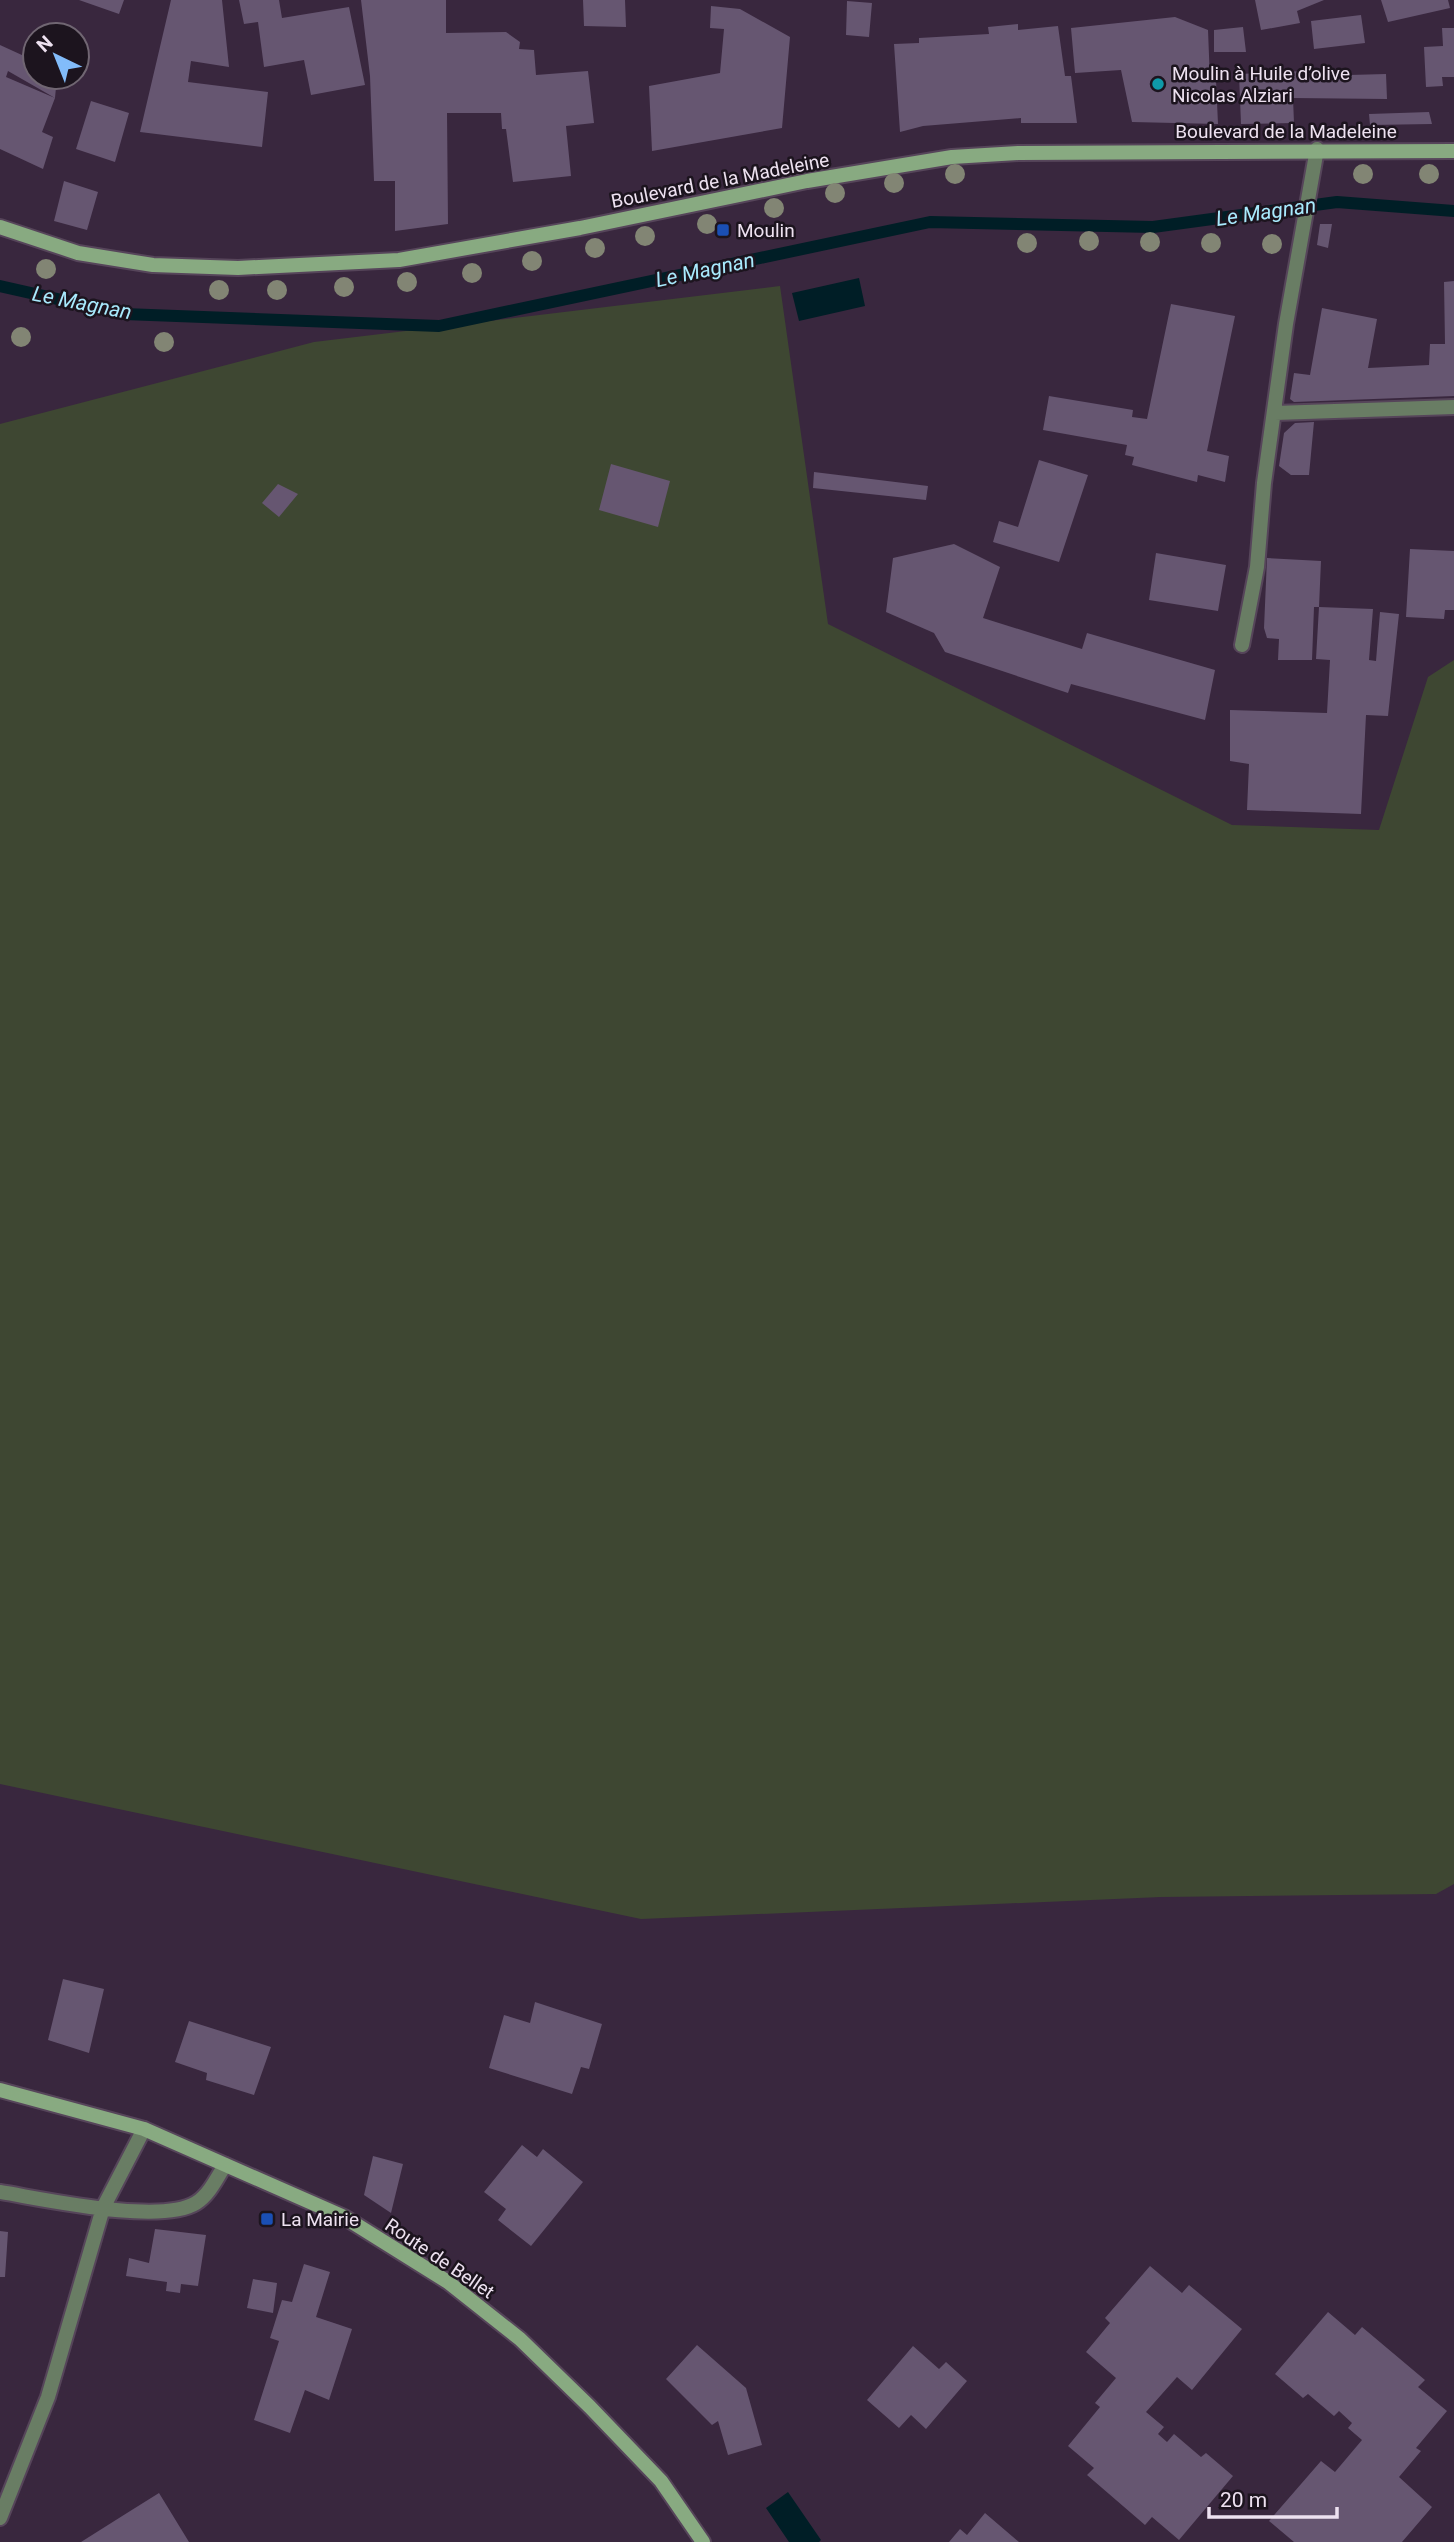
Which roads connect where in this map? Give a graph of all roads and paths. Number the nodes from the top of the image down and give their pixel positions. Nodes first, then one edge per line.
1 (1317, 149) junction
2 (1454, 151) edge
3 (0, 227) edge
4 (1454, 407) edge
5 (1275, 414) junction
6 (1242, 645) dead end
7 (0, 2090) edge
8 (144, 2129) junction
9 (225, 2165) junction
10 (0, 2192) edge
11 (103, 2208) junction
12 (0, 2518) edge
13 (703, 2542) edge

1 - 2 street, Boulevard de la Madeleine
1 - 3 street, Boulevard de la Madeleine
1 - 5 street
4 - 5 street
5 - 6 street
7 - 8 street, Route de Bellet
8 - 9 street, Route de Bellet
8 - 11 street
9 - 11 street
9 - 13 street, Route de Bellet
10 - 11 street
11 - 12 street

